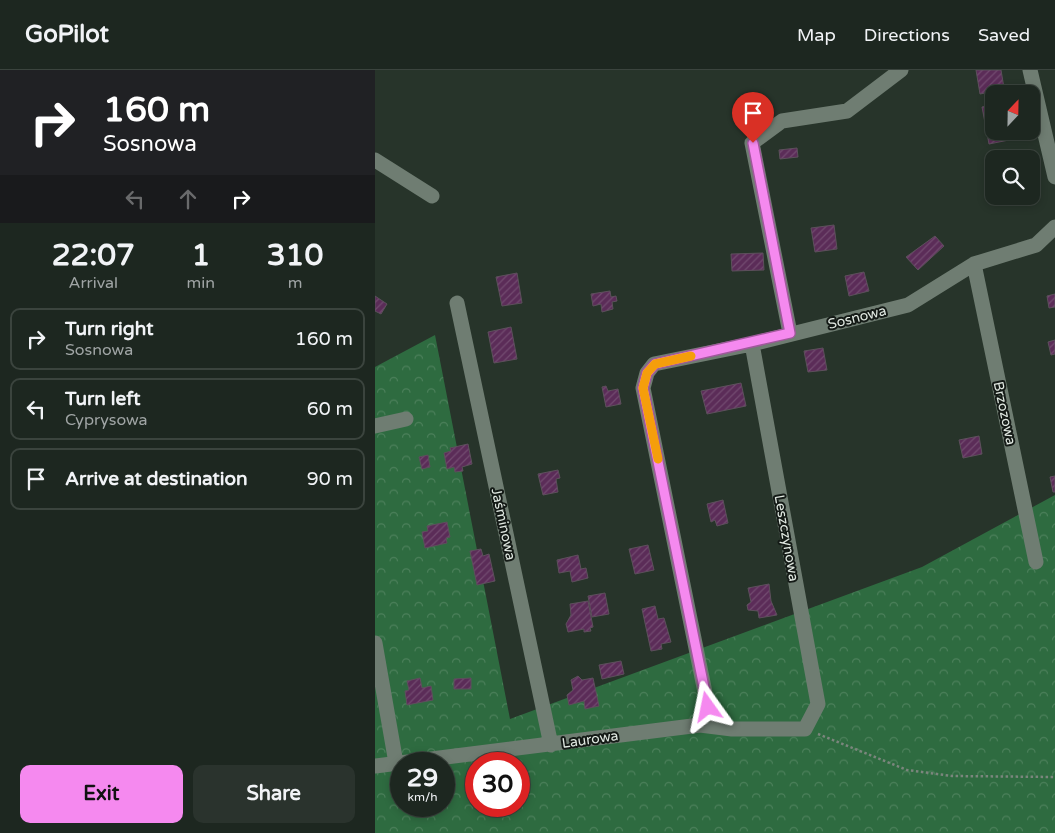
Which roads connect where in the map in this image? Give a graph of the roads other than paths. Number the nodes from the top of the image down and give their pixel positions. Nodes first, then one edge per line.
1 (901, 70) edge
2 (1030, 70) edge
3 (1052, 151) edge
4 (375, 160) edge
5 (1055, 177) edge
6 (432, 196) dead end
7 (1055, 228) edge
8 (974, 264) junction
9 (457, 303) dead end
10 (790, 333) junction
11 (752, 344) junction
12 (407, 419) dead end
13 (375, 426) edge
14 (1036, 562) dead end
15 (375, 643) edge
16 (699, 725) junction
17 (805, 729) joint
18 (551, 744) junction
19 (395, 752) edge
20 (455, 756) edge
21 (390, 764) edge
22 (375, 766) edge

1 - 10 street
2 - 3 street
3 - 5 street
4 - 6 street
7 - 8 street, Sosnowa
8 - 10 street, Sosnowa
8 - 14 street, Brzozowa
9 - 18 street, Jaśminowa
10 - 11 street, Sosnowa
11 - 16 street, Sosnowa
11 - 17 street, Leszczynowa
12 - 13 street
15 - 19 street
16 - 17 street, Laurowa
16 - 18 street, Laurowa
18 - 20 street, Laurowa
21 - 22 street, Laurowa

